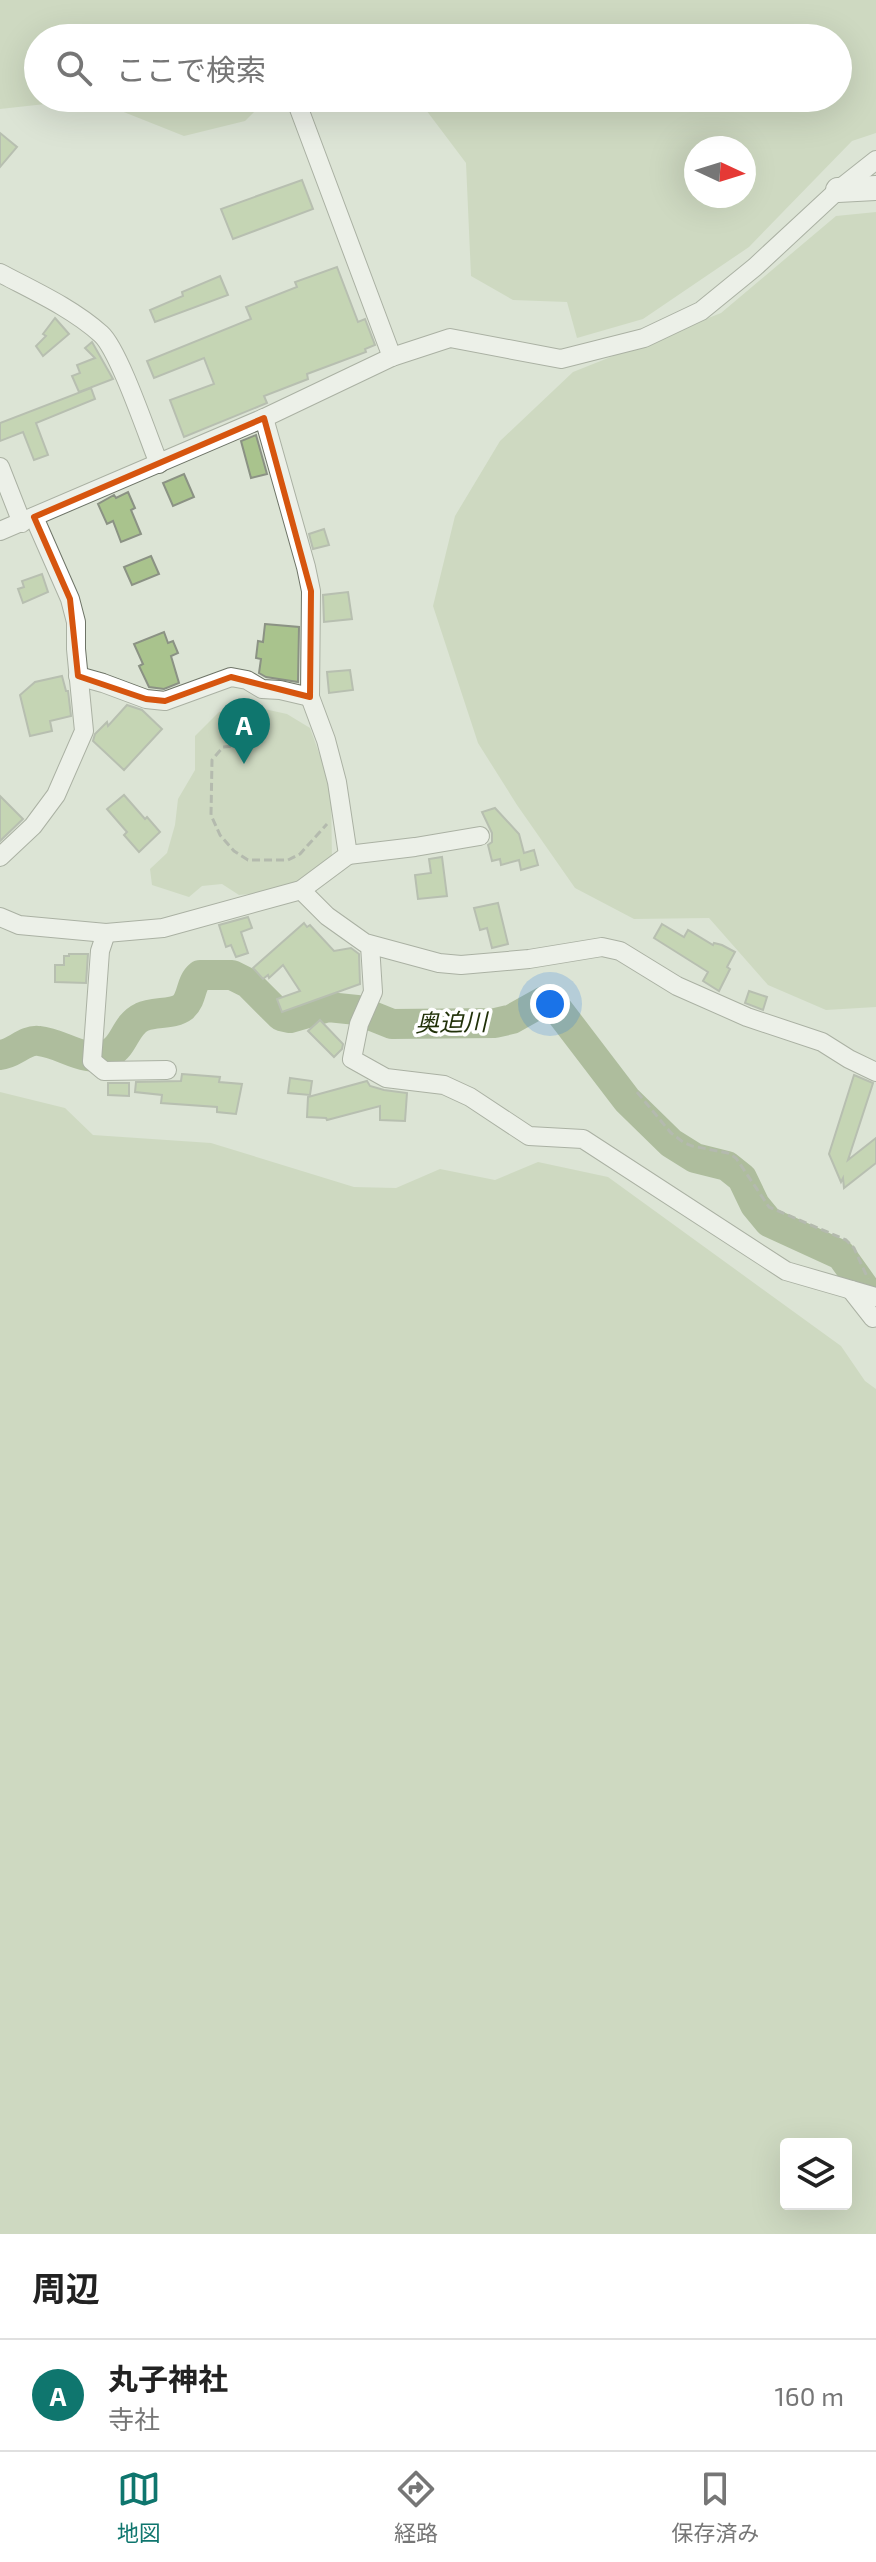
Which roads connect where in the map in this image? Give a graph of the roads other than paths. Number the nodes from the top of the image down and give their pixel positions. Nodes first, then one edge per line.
1 (300, 112) edge
2 (876, 160) edge
3 (876, 188) edge
4 (838, 190) junction
5 (0, 273) edge
6 (392, 357) junction
7 (264, 418) junction
8 (159, 464) junction
9 (0, 467) edge
10 (28, 520) junction
11 (0, 531) edge
12 (78, 676) junction
13 (310, 697) junction
14 (480, 836) dead end
15 (348, 855) junction
16 (0, 857) edge
17 (301, 890) junction
18 (0, 917) edge
19 (106, 933) junction
20 (370, 945) junction
21 (167, 1070) dead end
22 (876, 1072) edge
23 (851, 1290) junction
24 (876, 1297) edge
25 (873, 1318) dead end

1 - 6 street
2 - 4 street
3 - 4 street
4 - 6 street
5 - 8 street
6 - 7 street
7 - 8 street
7 - 13 street
8 - 10 street
9 - 10 street
10 - 11 street
10 - 12 street
12 - 13 street
12 - 16 street
13 - 15 street
14 - 15 street
15 - 17 street
17 - 19 street
17 - 20 street
18 - 19 street
19 - 21 street
20 - 22 street
20 - 23 street
23 - 24 street
23 - 25 street

